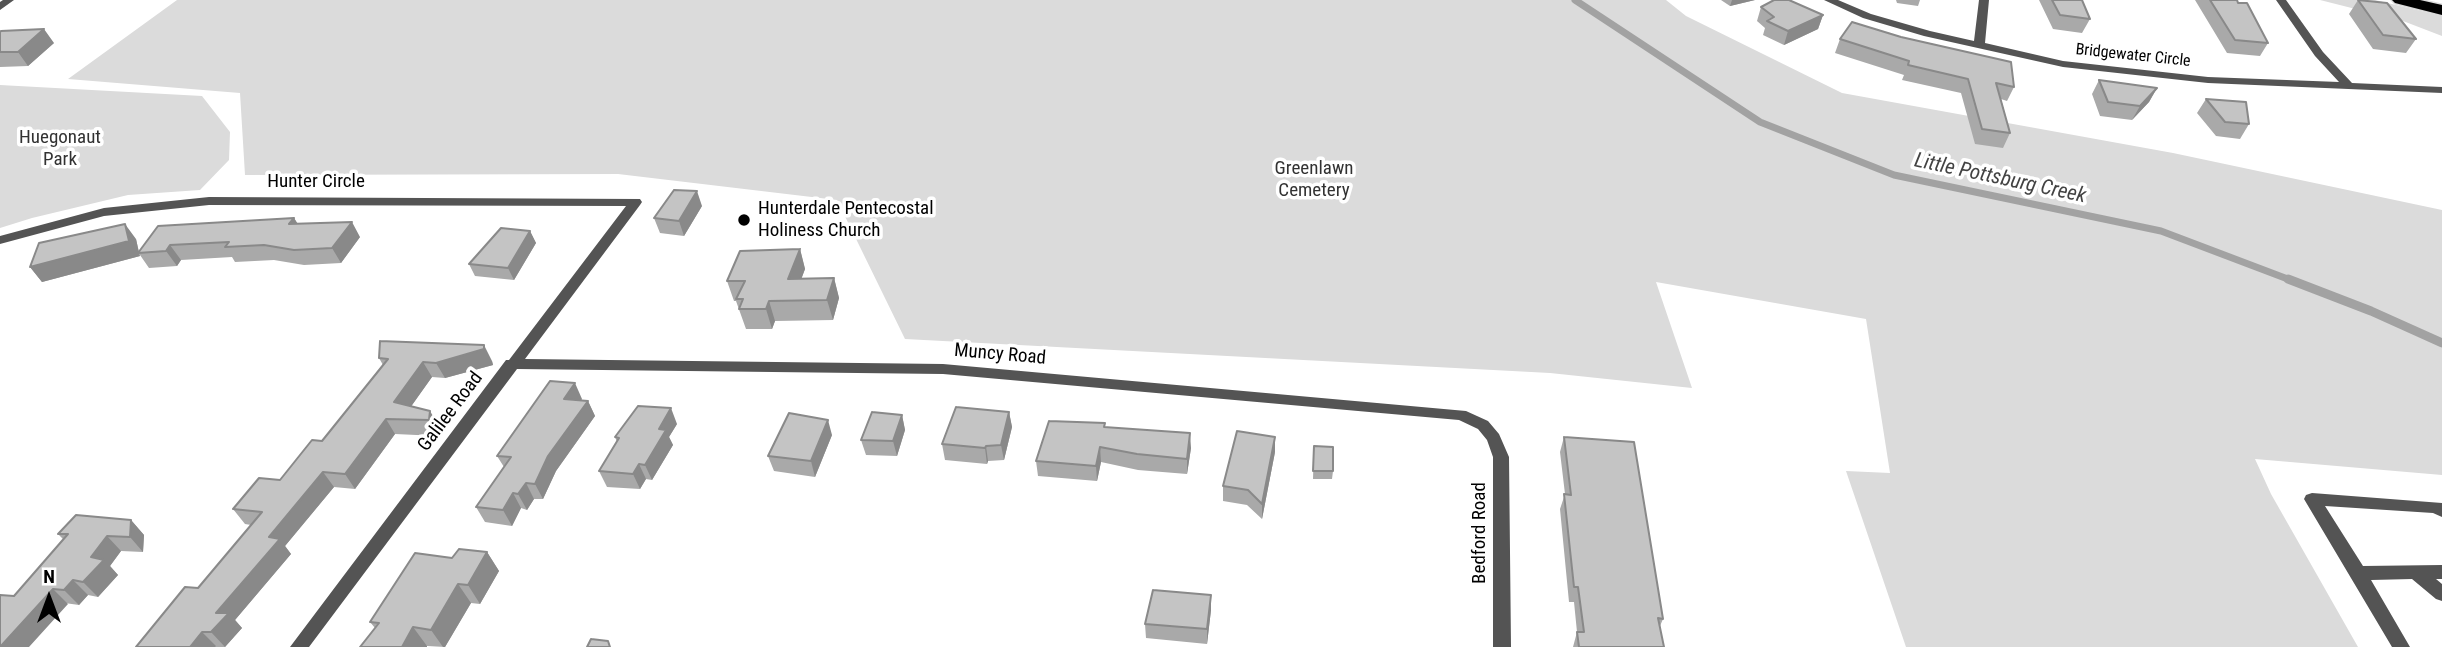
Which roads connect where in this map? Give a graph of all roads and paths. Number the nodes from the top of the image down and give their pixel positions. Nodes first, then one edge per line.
1 (9, 0) edge
2 (1829, 0) edge
3 (1984, 0) edge
4 (2281, 0) edge
5 (2400, 0) edge
6 (0, 7) edge
7 (2442, 10) edge
8 (1979, 45) junction
9 (2348, 86) junction
10 (2442, 90) edge
11 (635, 202) joint
12 (0, 240) edge
13 (511, 364) junction
14 (1483, 425) joint
15 (2442, 510) edge
16 (2442, 572) edge
17 (2358, 573) junction
18 (2416, 573) junction
19 (2442, 594) edge
20 (299, 647) edge
21 (1502, 647) edge
22 (2401, 647) edge

1 - 6 street
2 - 8 street, Bridgewater Circle
3 - 8 street
4 - 9 street
5 - 7 highway
8 - 9 street, Bridgewater Circle
9 - 10 street, Bridgewater Circle
11 - 12 street, Hunter Circle
11 - 13 street, Galilee Road
13 - 14 street, Muncy Road
13 - 20 street, Galilee Road
14 - 21 street, Bedford Road
15 - 17 street
16 - 18 street
17 - 18 street
17 - 22 street
18 - 19 street

